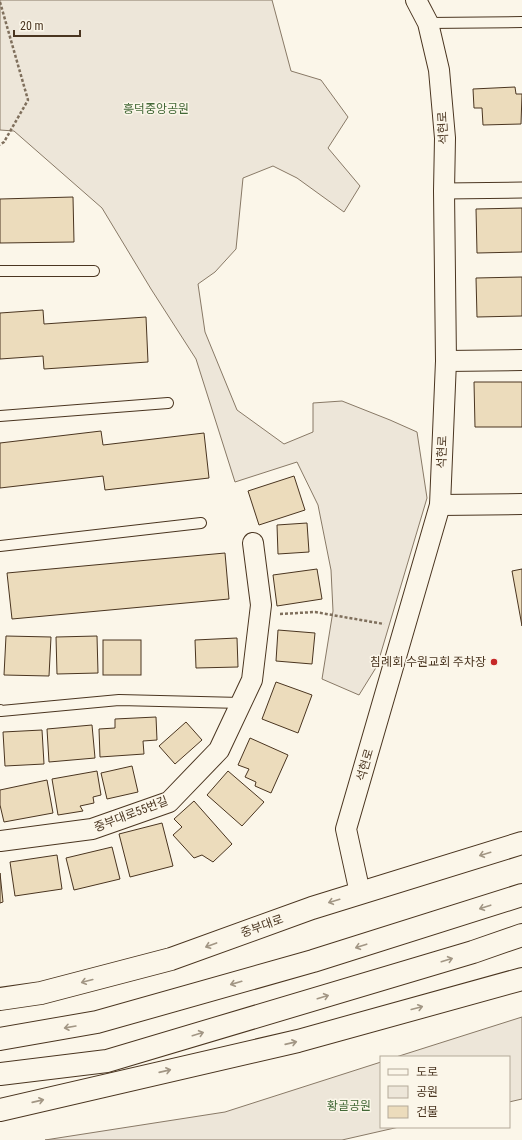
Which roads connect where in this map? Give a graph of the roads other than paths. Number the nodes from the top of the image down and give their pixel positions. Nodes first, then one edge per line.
1 (416, 0) edge
2 (522, 22) edge
3 (428, 23) junction
4 (522, 190) edge
5 (444, 191) junction
6 (0, 271) edge
7 (94, 271) dead end
8 (522, 360) edge
9 (446, 361) junction
10 (168, 403) dead end
11 (0, 416) edge
12 (522, 504) edge
13 (440, 505) junction
14 (201, 523) dead end
15 (253, 543) dead end
16 (0, 546) edge
17 (241, 703) junction
18 (0, 710) edge
19 (0, 842) edge
20 (522, 843) edge
21 (360, 893) junction
22 (522, 895) edge
23 (522, 935) edge
24 (522, 979) edge
25 (0, 999) edge
26 (0, 1039) edge
27 (0, 1074) edge
28 (0, 1110) edge

1 - 3 street, 석현로
2 - 3 lane
3 - 5 street, 석현로
4 - 5 street
5 - 9 street, 석현로
6 - 7 lane
8 - 9 street
9 - 13 street, 석현로
10 - 11 lane
12 - 13 street
13 - 21 street, 석현로
14 - 16 lane
15 - 17 street, 중부대로55번길
17 - 18 lane
17 - 19 street, 중부대로55번길
20 -> 21 main road, 중부대로
21 -> 25 main road, 중부대로
22 -> 26 main road
27 -> 23 main road
28 -> 24 main road

